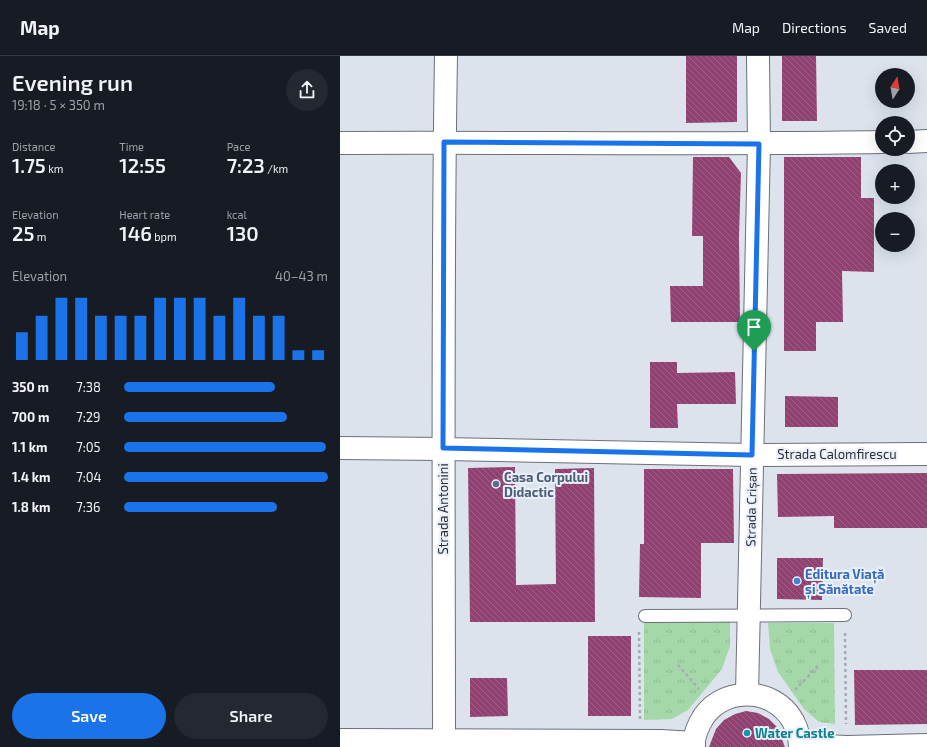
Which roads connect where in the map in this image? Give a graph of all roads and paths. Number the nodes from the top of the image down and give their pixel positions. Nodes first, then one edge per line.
1 (446, 56) edge
2 (758, 56) edge
3 (927, 141) edge
4 (444, 142) junction
5 (875, 142) edge
6 (915, 142) edge
7 (340, 143) edge
8 (759, 144) junction
9 (340, 448) edge
10 (443, 448) junction
11 (927, 454) edge
12 (752, 455) junction
13 (749, 615) junction
14 (845, 615) joint
15 (645, 616) joint
16 (678, 665) dead end
17 (819, 665) dead end
18 (747, 694) junction
19 (778, 704) junction
20 (711, 708) junction
21 (340, 740) edge
22 (640, 741) junction
23 (444, 744) edge
24 (694, 745) edge
25 (927, 745) edge
26 (800, 746) edge
27 (847, 747) edge

1 - 4 street, Strada Antonini
2 - 8 street, Strada Crișan
3 - 6 street
4 - 7 street
4 - 8 street
4 - 10 street, Strada Antonini
5 - 8 street
8 - 12 street, Strada Crișan
9 - 10 street, Strada Calomfirescu
10 - 12 street, Strada Calomfirescu
10 - 23 street, Strada Antonini
11 - 12 street, Strada Calomfirescu
12 - 13 street, Strada Crișan
13 - 14 lane
13 - 15 lane
13 - 18 street, Strada Crișan
14 - 27 path
15 - 22 path
16 - 20 path
17 - 19 path
18 - 19 street
18 - 20 street
19 - 26 street
20 - 24 street
21 - 23 street
22 - 23 street
22 - 24 street
25 - 27 street
26 - 27 street

